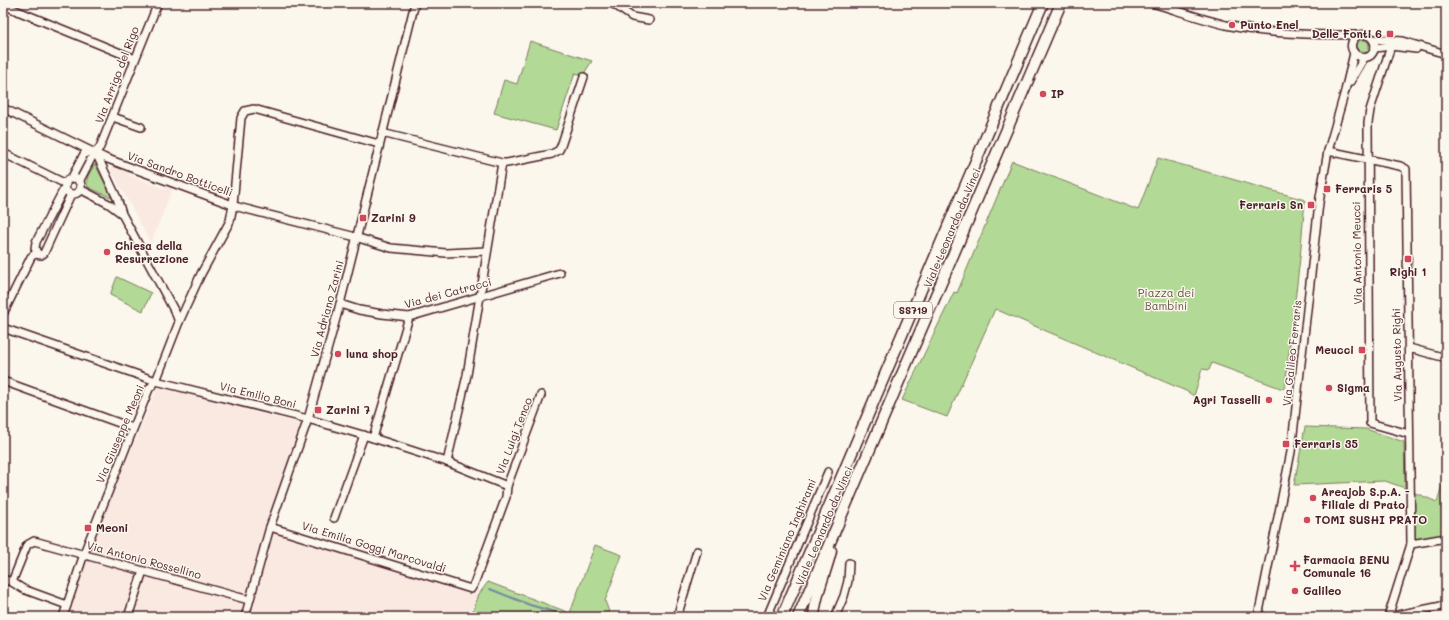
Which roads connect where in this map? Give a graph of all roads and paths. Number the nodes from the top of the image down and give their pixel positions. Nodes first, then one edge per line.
1 (158, 3) edge
2 (415, 3) edge
3 (612, 3) edge
4 (1043, 3) edge
5 (1061, 3) edge
6 (1152, 3) edge
7 (3, 5) edge
8 (649, 20) dead end
9 (1336, 35) junction
10 (1358, 36) junction
11 (1373, 39) junction
12 (1351, 46) junction
13 (1391, 46) junction
14 (1375, 48) junction
15 (1432, 50) junction
16 (1354, 53) junction
17 (1446, 54) edge
18 (1364, 58) junction
19 (135, 59) junction
20 (584, 77) dead end
21 (1345, 91) junction
22 (3, 108) edge
23 (113, 117) junction
24 (141, 127) dead end
25 (382, 133) junction
26 (379, 144) junction
27 (1328, 151) junction
28 (93, 152) junction
29 (3, 153) edge
30 (1367, 159) junction
31 (502, 163) junction
32 (67, 183) junction
33 (80, 186) junction
34 (71, 194) junction
35 (233, 205) junction
36 (122, 214) junction
37 (357, 238) junction
38 (487, 251) junction
39 (38, 253) junction
40 (560, 273) dead end
41 (479, 296) junction
42 (340, 304) junction
43 (3, 314) edge
44 (409, 316) junction
45 (179, 322) junction
46 (3, 328) edge
47 (1408, 348) junction
48 (1446, 358) edge
49 (3, 381) edge
50 (156, 381) junction
51 (541, 395) dead end
52 (308, 419) junction
53 (133, 428) junction
54 (1409, 434) junction
55 (364, 435) junction
56 (373, 438) junction
57 (446, 462) junction
58 (828, 472) dead end
59 (507, 486) junction
60 (334, 518) dead end
61 (270, 527) junction
62 (836, 528) junction
63 (1446, 538) edge
64 (1411, 544) junction
65 (697, 551) dead end
66 (83, 555) junction
67 (848, 563) dead end
68 (143, 571) junction
69 (3, 579) edge
70 (12, 582) junction
71 (471, 589) joint
72 (249, 600) junction
73 (67, 605) junction
74 (1446, 605) edge
75 (63, 617) edge
76 (128, 617) edge
77 (245, 617) edge
78 (677, 617) edge
79 (767, 617) edge
80 (782, 617) edge
81 (798, 617) edge
82 (814, 617) edge
83 (835, 617) edge
84 (1258, 617) edge
85 (1388, 617) edge

1 - 19 street, Via Arrigo del Rigo
2 - 25 street, Via Adriano Zarini
3 - 8 street
4 - 80 highway, Viale Leonardo da Vinci / SS719
5 - 62 highway, Viale Leonardo da Vinci / SS719
6 - 9 street
7 - 19 street
9 - 10 street
9 - 12 street
10 - 11 street
10 - 12 street
11 - 14 street
11 - 15 street
12 - 16 street
13 - 14 street
13 - 15 street
13 - 30 street, Via Antonio Meucci
14 - 18 street
15 - 17 street
16 - 18 street
16 - 21 street
18 - 21 street
19 - 23 street, Via Arrigo del Rigo
20 - 31 street
21 - 27 street, Via Galileo Ferraris
22 - 28 street, Via Sandro Botticelli
23 - 24 street
23 - 28 street, Via Arrigo del Rigo
25 - 26 street, Via Adriano Zarini
25 - 31 street
26 - 35 street, Via Giuseppe Meoni
26 - 37 street, Via Adriano Zarini
27 - 30 street, Via Augusto Righi
27 - 84 street, Via Galileo Ferraris
28 - 32 street
28 - 33 street
28 - 35 street, Via Sandro Botticelli
28 - 36 street
29 - 32 street
30 - 47 street, Via Augusto Righi
30 - 54 street, Via Antonio Meucci
31 - 38 street
32 - 33 street
32 - 34 street
32 - 39 street
33 - 34 street
33 - 36 street
34 - 39 street
35 - 37 street, Via Sandro Botticelli
35 - 45 street, Via Giuseppe Meoni
36 - 45 street
37 - 38 street, Via Sandro Botticelli
37 - 42 street, Via Adriano Zarini
38 - 41 street
39 - 43 street
40 - 41 street, Via dei Catracci
41 - 44 street, Via dei Catracci
41 - 57 street
42 - 44 street, Via dei Catracci
42 - 52 street, Via Adriano Zarini
44 - 56 street
45 - 50 street, Via Giuseppe Meoni
46 - 50 street, Via Emilio Boni
47 - 48 street
47 - 54 street, Via Augusto Righi
49 - 53 street
50 - 52 street, Via Emilio Boni
50 - 53 street, Via Giuseppe Meoni
51 - 59 street, Via Luigi Tenco
52 - 55 street, Via Emilio Boni
52 - 61 street, Via Adriano Zarini
53 - 66 street, Via Giuseppe Meoni
54 - 64 street, Via Augusto Righi
55 - 56 street, Via Emilio Boni
55 - 60 street
56 - 57 street, Via Emilio Boni
57 - 59 street, Via Emilio Boni
58 - 79 street, Via Geminiano Inghirami
59 - 71 street, Via Luigi Tenco
61 - 71 street, Via Emilia Goggi Marcovaldi
61 - 72 street, Via Adriano Zarini
62 - 81 highway, Viale Leonardo da Vinci / SS719
62 - 82 highway
63 - 64 street
64 - 85 street, Via Augusto Righi
65 - 78 street
66 - 68 street, Via Antonio Rossellino
66 - 70 street, Via Antonio Rossellino
66 - 73 street, Via Giuseppe Meoni
67 - 83 street
68 - 72 street, Via Antonio Rossellino
68 - 76 street
69 - 70 street
70 - 73 street
72 - 77 street, Via Adriano Zarini
73 - 75 street, Via Giuseppe Meoni
74 - 85 street

